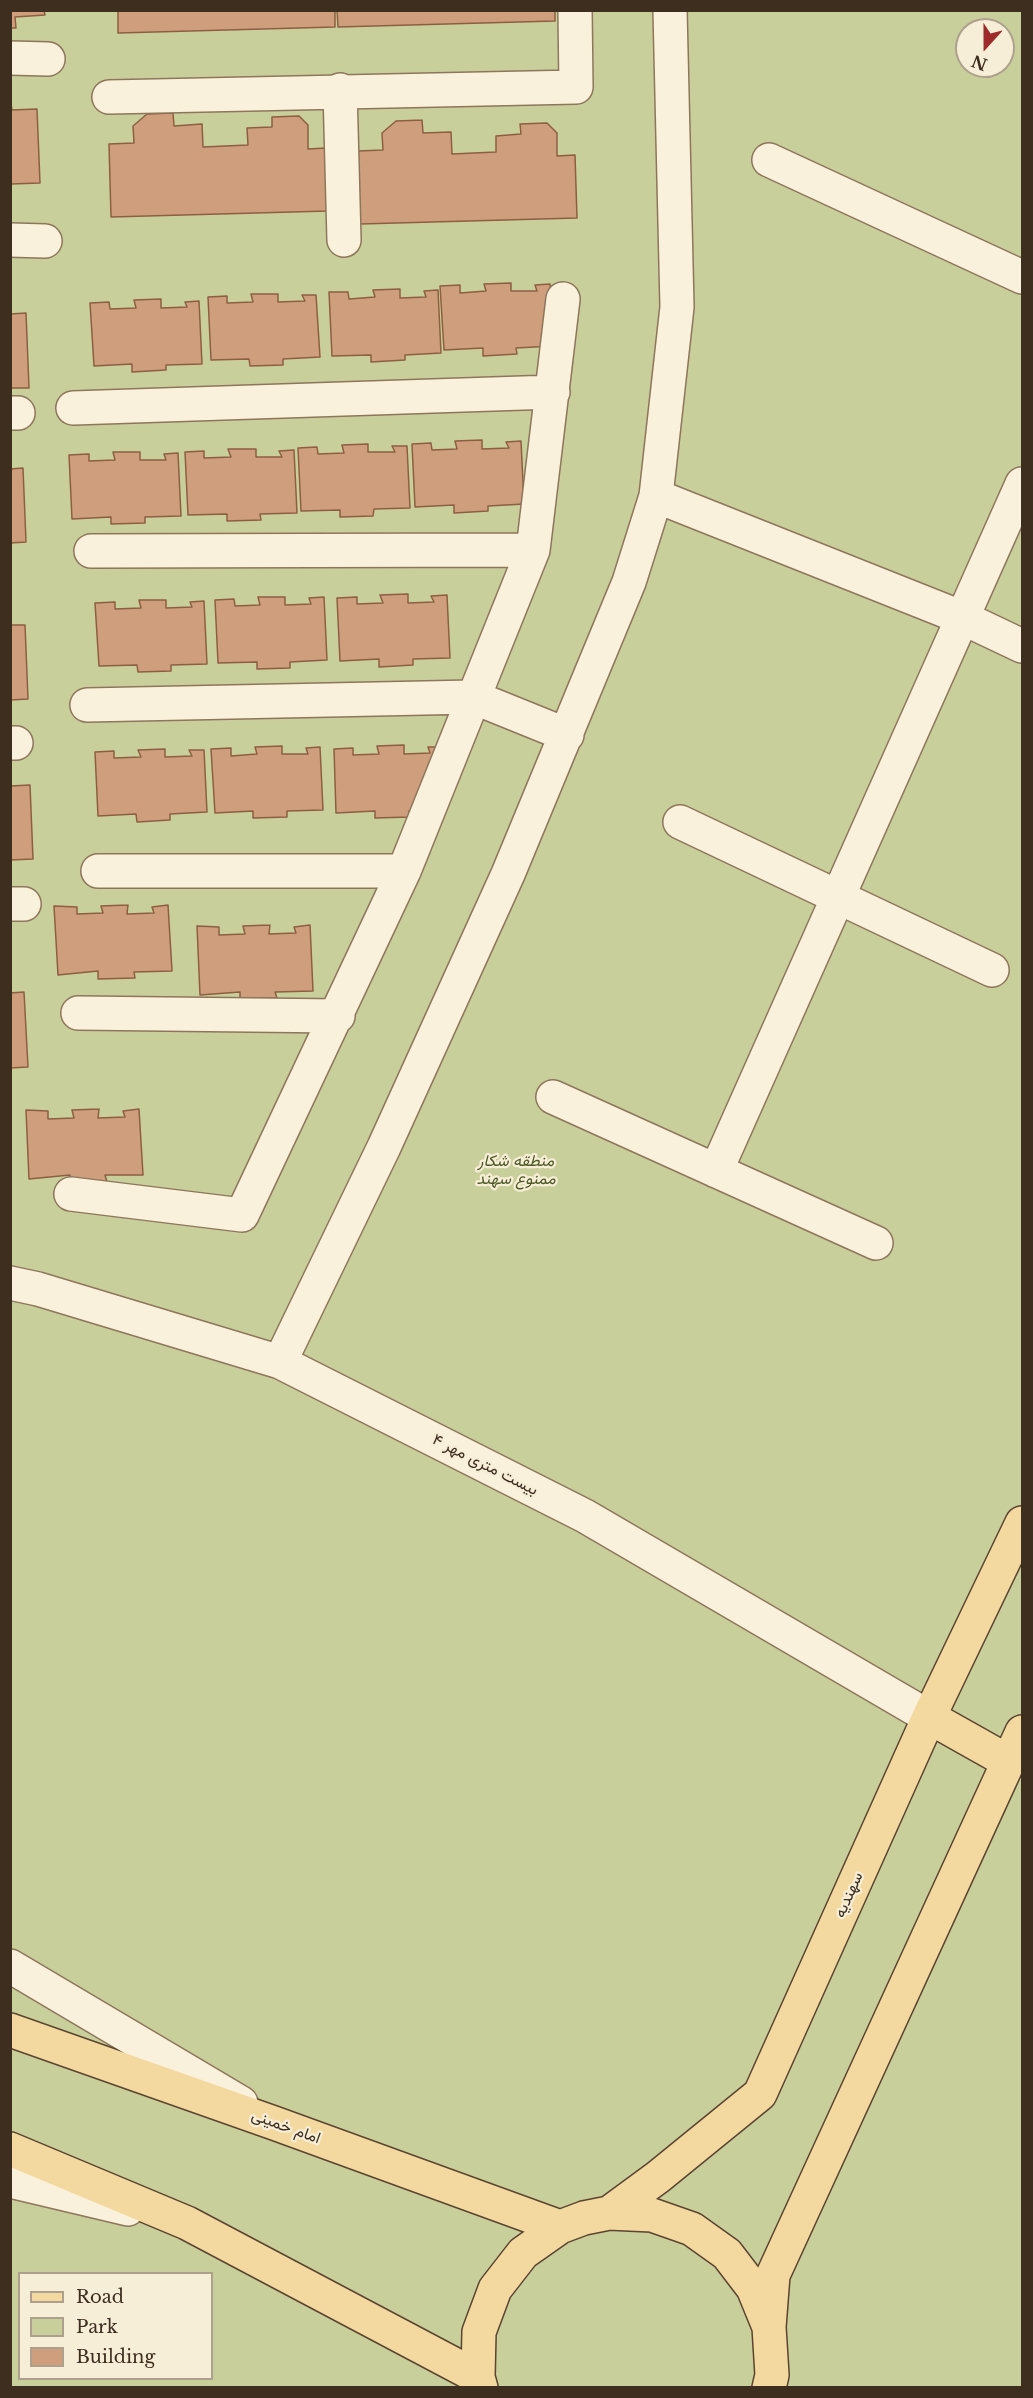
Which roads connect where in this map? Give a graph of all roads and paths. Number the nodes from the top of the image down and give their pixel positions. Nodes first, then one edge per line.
1 (575, 10) edge
2 (670, 10) edge
3 (10, 58) edge
4 (48, 59) dead end
5 (340, 90) junction
6 (109, 97) dead end
7 (769, 160) dead end
8 (10, 240) edge
9 (344, 240) dead end
10 (45, 241) dead end
11 (1023, 277) edge
12 (563, 299) dead end
13 (553, 392) junction
14 (73, 408) dead end
15 (1023, 484) edge
16 (656, 496) junction
17 (91, 550) dead end
18 (534, 550) junction
19 (963, 618) junction
20 (1023, 646) edge
21 (473, 697) junction
22 (87, 705) dead end
23 (567, 735) junction
24 (681, 822) dead end
25 (99, 871) dead end
26 (404, 871) junction
27 (839, 897) junction
28 (992, 970) dead end
29 (78, 1013) dead end
30 (338, 1016) junction
31 (553, 1097) dead end
32 (717, 1171) junction
33 (71, 1194) dead end
34 (876, 1243) dead end
35 (10, 1282) edge
36 (280, 1362) junction
37 (1023, 1523) edge
38 (929, 1717) junction
39 (1023, 1732) edge
40 (1009, 1762) junction
41 (10, 1966) edge
42 (10, 2030) edge
43 (274, 2122) junction
44 (10, 2150) edge
45 (10, 2181) edge
46 (609, 2213) junction
47 (187, 2223) junction
48 (560, 2227) junction
49 (769, 2327) junction
50 (479, 2382) edge
51 (773, 2383) edge

1 - 5 street
2 - 16 street
3 - 4 street
5 - 6 street
5 - 9 street
7 - 11 street
8 - 10 street
12 - 13 street
13 - 14 street
13 - 18 street
15 - 19 street
16 - 19 street
16 - 23 street
17 - 18 street
18 - 21 street
19 - 20 street
19 - 27 street
21 - 22 street
21 - 23 street
21 - 26 street
23 - 36 street
24 - 27 street
25 - 26 street
26 - 30 street
27 - 28 street
27 - 32 street
29 - 30 street
30 - 33 street
31 - 32 street
32 - 34 street
35 - 36 street, بیست متری مهر ۴
36 - 38 street, بیست متری مهر ۴
37 - 38 main road, سهندیه
38 - 40 main road
38 - 46 main road, سهندیه
39 - 40 main road
40 - 49 main road
41 - 43 street
42 - 43 main road, امام خمینی
43 - 48 main road, امام خمینی
44 - 47 main road
45 - 47 street
46 - 48 main road
46 - 49 main road
47 - 50 main road
48 - 50 main road
49 - 51 main road

